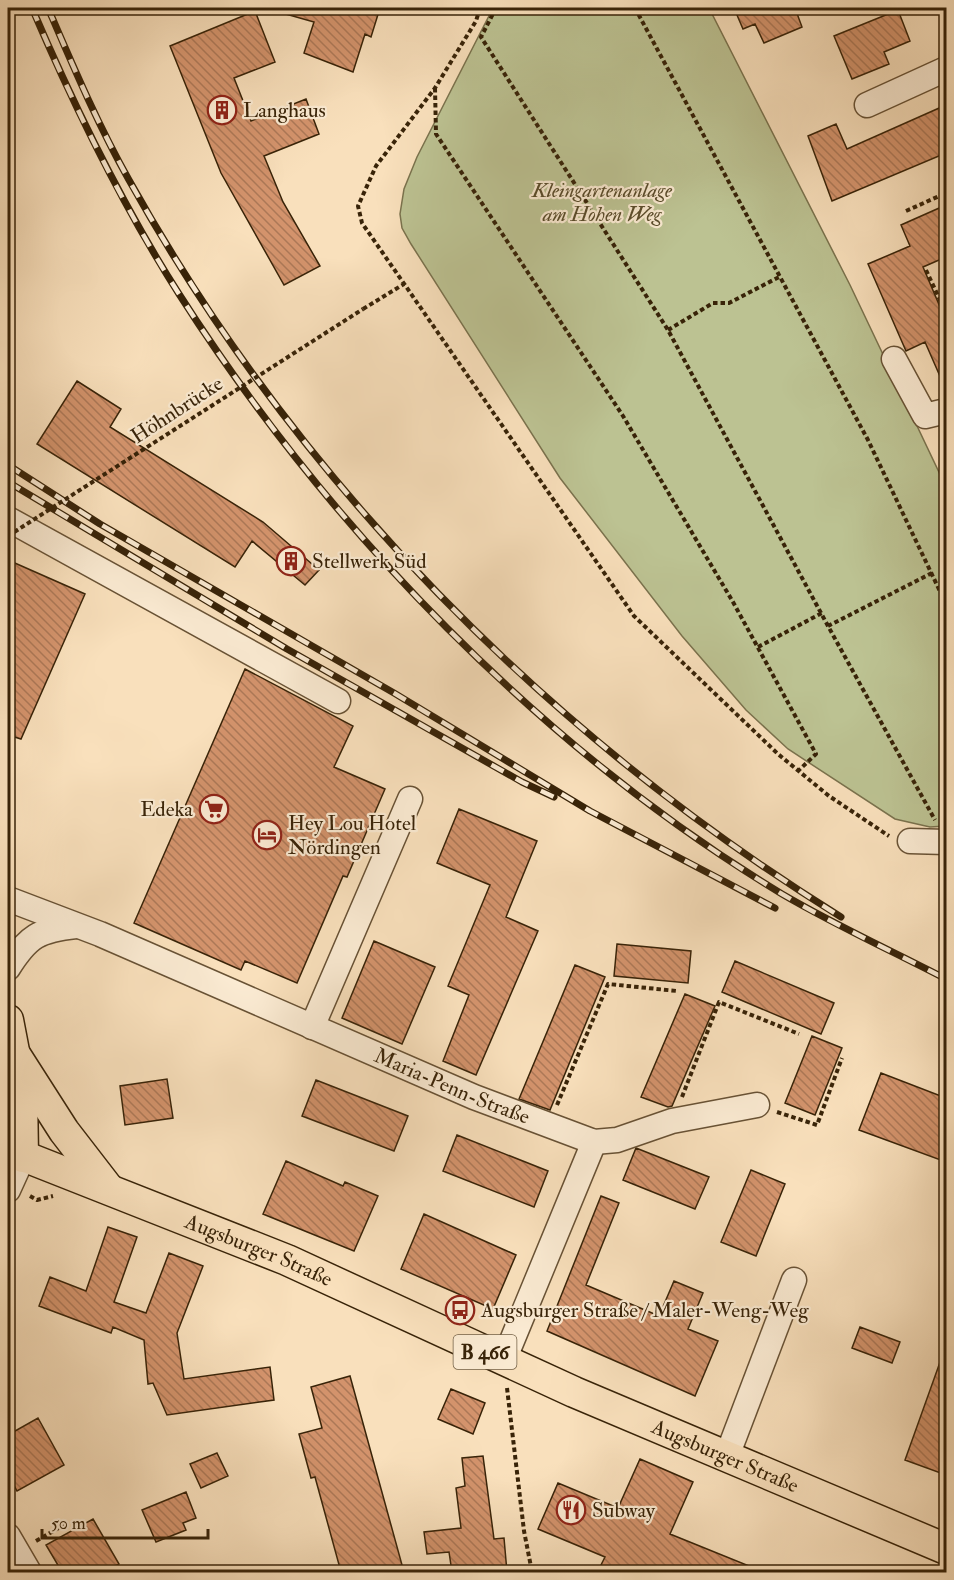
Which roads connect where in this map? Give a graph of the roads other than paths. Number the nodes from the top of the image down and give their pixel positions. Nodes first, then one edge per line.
1 (946, 69) edge
2 (867, 105) dead end
3 (894, 359) dead end
4 (946, 411) edge
5 (8, 519) edge
6 (338, 701) dead end
7 (410, 799) dead end
8 (910, 841) road end
9 (943, 842) edge
10 (8, 899) edge
11 (95, 925) junction
12 (8, 968) edge
13 (8, 1020) edge
14 (312, 1027) junction
15 (12, 1069) edge
16 (757, 1106) road end
17 (594, 1142) junction
18 (15, 1153) edge
19 (108, 1188) junction
20 (8, 1190) edge
21 (794, 1281) dead end
22 (504, 1360) junction
23 (727, 1456) junction
24 (8, 1536) edge
25 (946, 1549) edge
26 (29, 1572) edge

1 - 2 street
3 - 4 street
5 - 6 street
7 - 14 street
8 - 9 street
10 - 11 street, Maria-Penn-Straße
11 - 12 street
11 - 14 street, Maria-Penn-Straße
13 - 15 main road
14 - 17 street, Maria-Penn-Straße
15 - 18 main road
15 - 19 main road
16 - 17 street, Maria-Penn-Straße
17 - 22 street
18 - 19 main road, Augsburger Straße / B 466
18 - 20 street
19 - 22 main road, Augsburger Straße / B 466
21 - 23 street
22 - 23 main road, Augsburger Straße / B 466
23 - 25 main road, Augsburger Straße / B 466
24 - 26 street

